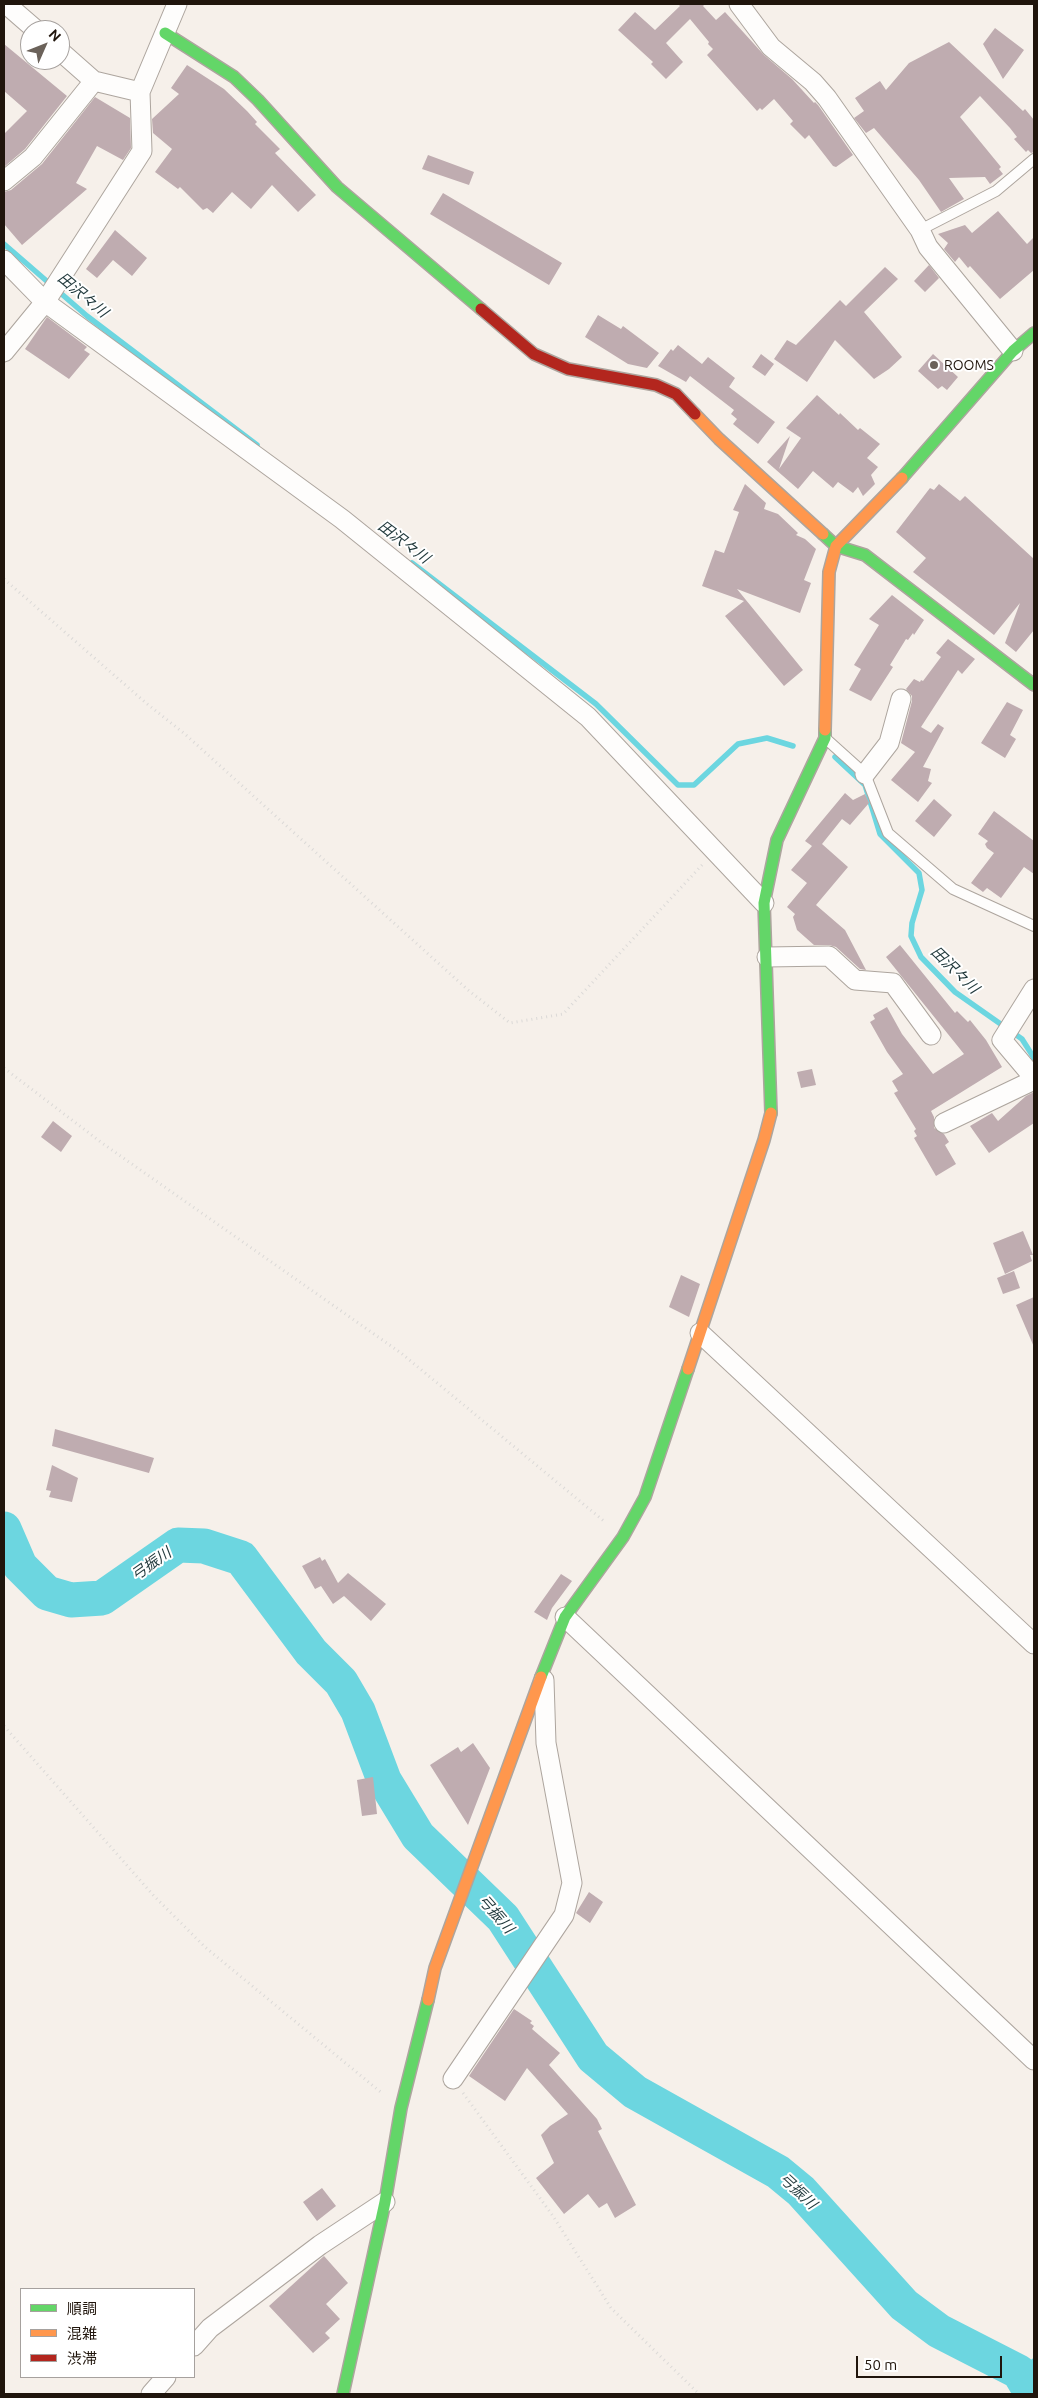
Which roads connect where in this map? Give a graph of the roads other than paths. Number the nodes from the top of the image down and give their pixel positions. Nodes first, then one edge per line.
1 (6, 4) edge
2 (177, 4) edge
3 (739, 4) edge
4 (24, 20) edge
5 (165, 33) junction
6 (70, 60) edge
7 (94, 80) junction
8 (140, 92) junction
9 (1034, 158) edge
10 (4, 181) edge
11 (920, 230) junction
12 (4, 260) edge
13 (46, 300) junction
14 (1034, 335) edge
15 (1013, 351) junction
16 (4, 352) edge
17 (836, 546) junction
18 (1034, 685) edge
19 (902, 699) dead end
20 (825, 738) junction
21 (865, 774) junction
22 (764, 903) junction
23 (1034, 926) edge
24 (767, 957) junction
25 (1034, 989) edge
26 (931, 1035) dead end
27 (1034, 1079) edge
28 (944, 1123) dead end
29 (700, 1333) junction
30 (566, 1617) junction
31 (1034, 1644) edge
32 (544, 1674) junction
33 (1034, 2060) edge
34 (453, 2079) road end
35 (385, 2202) junction
36 (195, 2345) edge
37 (165, 2378) edge
38 (151, 2394) edge
39 (343, 2394) edge

1 - 4 street
2 - 5 street
3 - 11 street
5 - 8 street
5 - 17 street
6 - 7 street
7 - 8 street
7 - 10 street
8 - 13 street
9 - 11 lane
11 - 15 street
12 - 13 street
13 - 16 street
13 - 22 street
14 - 15 street
15 - 17 street
17 - 18 street
17 - 20 street
19 - 21 street
20 - 21 lane
20 - 22 street
21 - 23 lane
22 - 24 street
24 - 26 street
24 - 29 street
25 - 27 street
27 - 28 street
29 - 30 street
29 - 31 street
30 - 32 street
30 - 33 street
32 - 34 street
32 - 35 street
35 - 36 street
35 - 39 street
37 - 38 street

